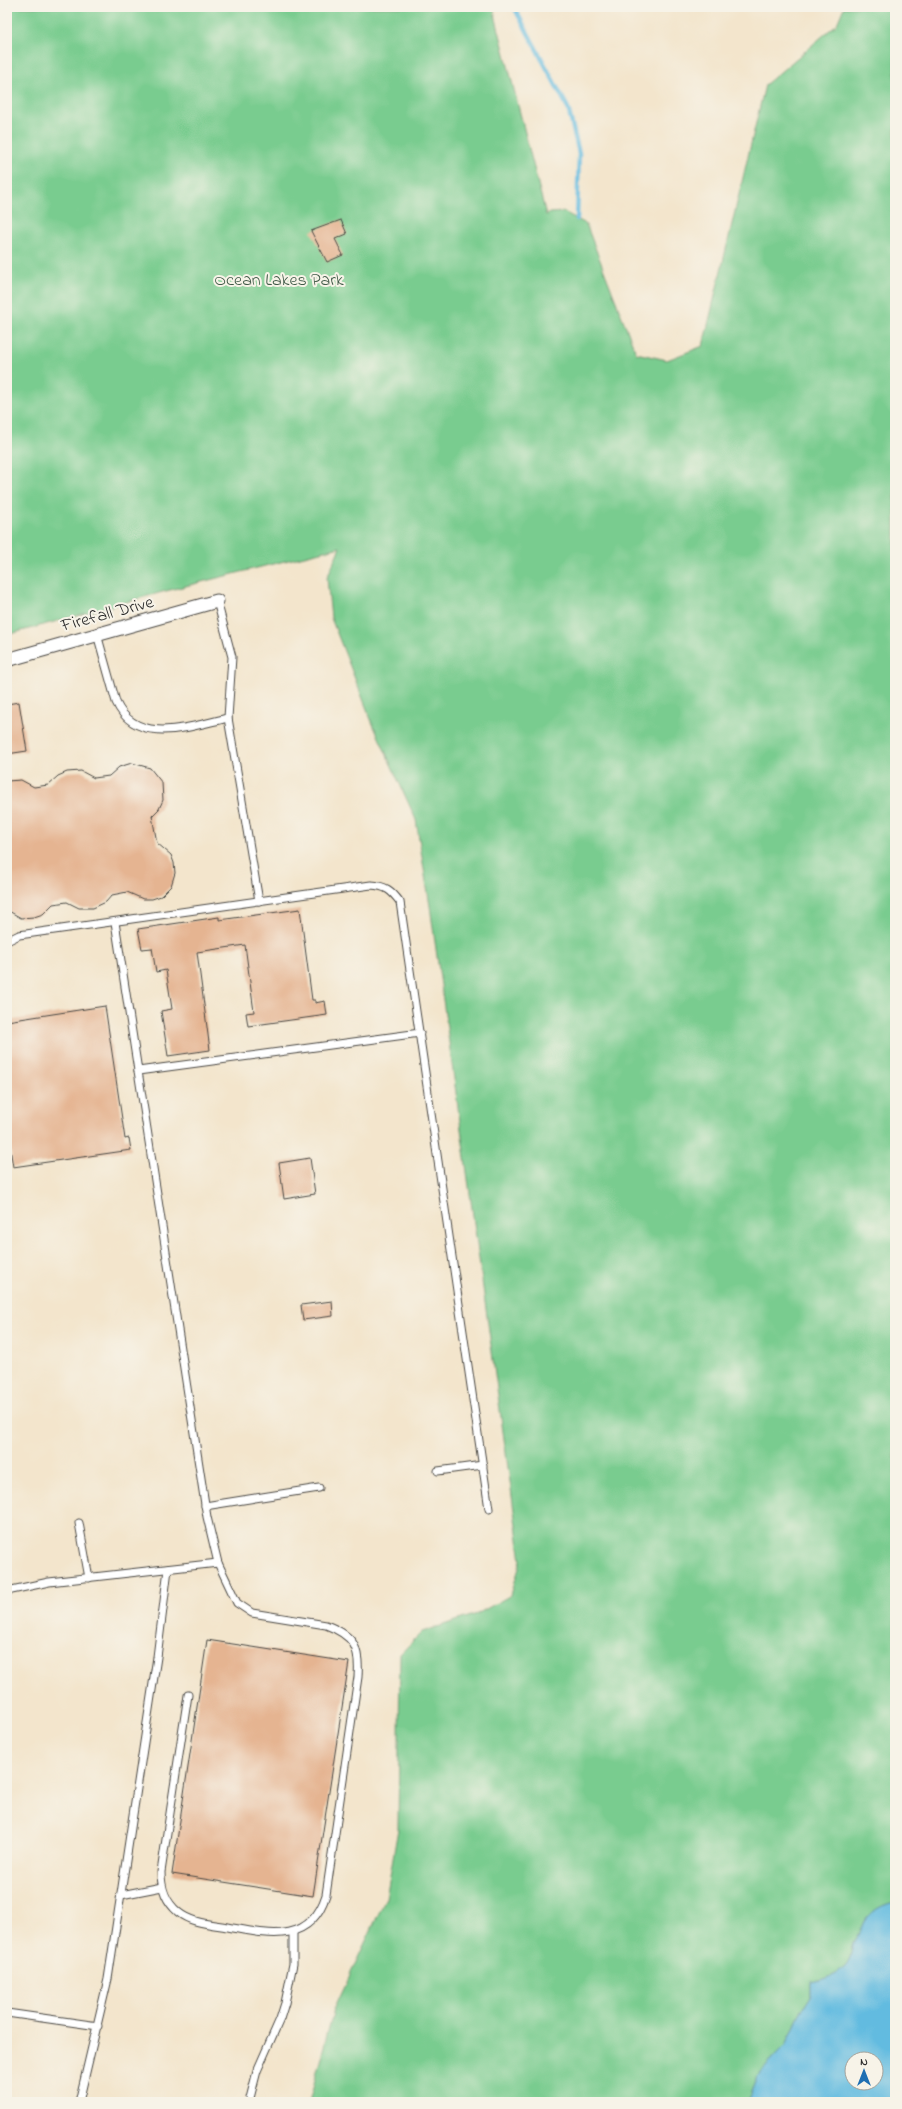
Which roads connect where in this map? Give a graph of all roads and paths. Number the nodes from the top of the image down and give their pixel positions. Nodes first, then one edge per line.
1 (217, 601) joint
2 (97, 634) junction
3 (7, 660) edge
4 (228, 718) junction
5 (259, 901) junction
6 (115, 922) junction
7 (8, 939) edge
8 (420, 1033) junction
9 (138, 1071) junction
10 (483, 1465) junction
11 (438, 1471) dead end
12 (319, 1488) dead end
13 (205, 1506) junction
14 (489, 1508) dead end
15 (79, 1523) dead end
16 (218, 1563) junction
17 (168, 1569) junction
18 (88, 1578) junction
19 (7, 1591) edge
20 (188, 1695) dead end
21 (162, 1887) junction
22 (121, 1895) junction
23 (293, 1932) junction
24 (7, 2012) edge
25 (98, 2026) junction
26 (79, 2102) edge
27 (249, 2102) edge

1 - 2 street, Firefall Drive
1 - 4 lane
2 - 3 street, Firefall Drive
2 - 4 lane
4 - 5 lane
5 - 6 lane
5 - 8 lane
6 - 7 lane
6 - 9 lane
8 - 9 lane
8 - 10 lane
9 - 13 lane
10 - 11 lane
10 - 14 lane
12 - 13 lane
13 - 16 lane
15 - 18 lane
16 - 17 lane
16 - 23 lane
17 - 18 lane
17 - 22 lane
18 - 19 lane
20 - 21 lane
21 - 22 lane
21 - 23 lane
22 - 25 lane
23 - 27 lane
24 - 25 lane
25 - 26 lane

